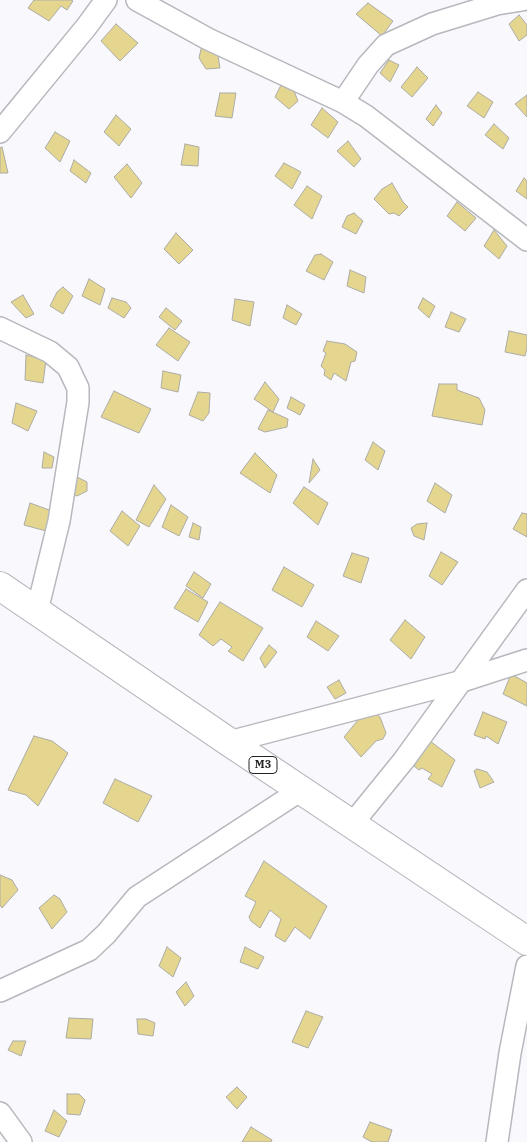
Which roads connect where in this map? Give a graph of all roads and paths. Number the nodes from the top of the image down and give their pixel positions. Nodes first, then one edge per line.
1 (106, 0) edge
2 (137, 0) edge
3 (522, 0) edge
4 (343, 102) junction
5 (0, 132) edge
6 (527, 240) edge
7 (0, 328) edge
8 (0, 586) edge
9 (527, 590) edge
10 (37, 611) junction
11 (527, 660) edge
12 (459, 682) junction
13 (229, 742) junction
14 (301, 790) junction
15 (352, 824) junction
16 (527, 941) edge
17 (527, 966) edge
18 (0, 995) edge
19 (0, 1113) edge
20 (21, 1142) edge
21 (497, 1142) edge

1 - 5 street
2 - 4 street
3 - 4 street
4 - 6 street
7 - 10 street
8 - 10 main road, M3
9 - 12 street
10 - 13 main road, M3
11 - 12 street
12 - 13 street
12 - 15 street
13 - 14 main road, M3
14 - 15 main road, M3
14 - 18 street
15 - 16 main road, M3
17 - 21 street
19 - 20 street

